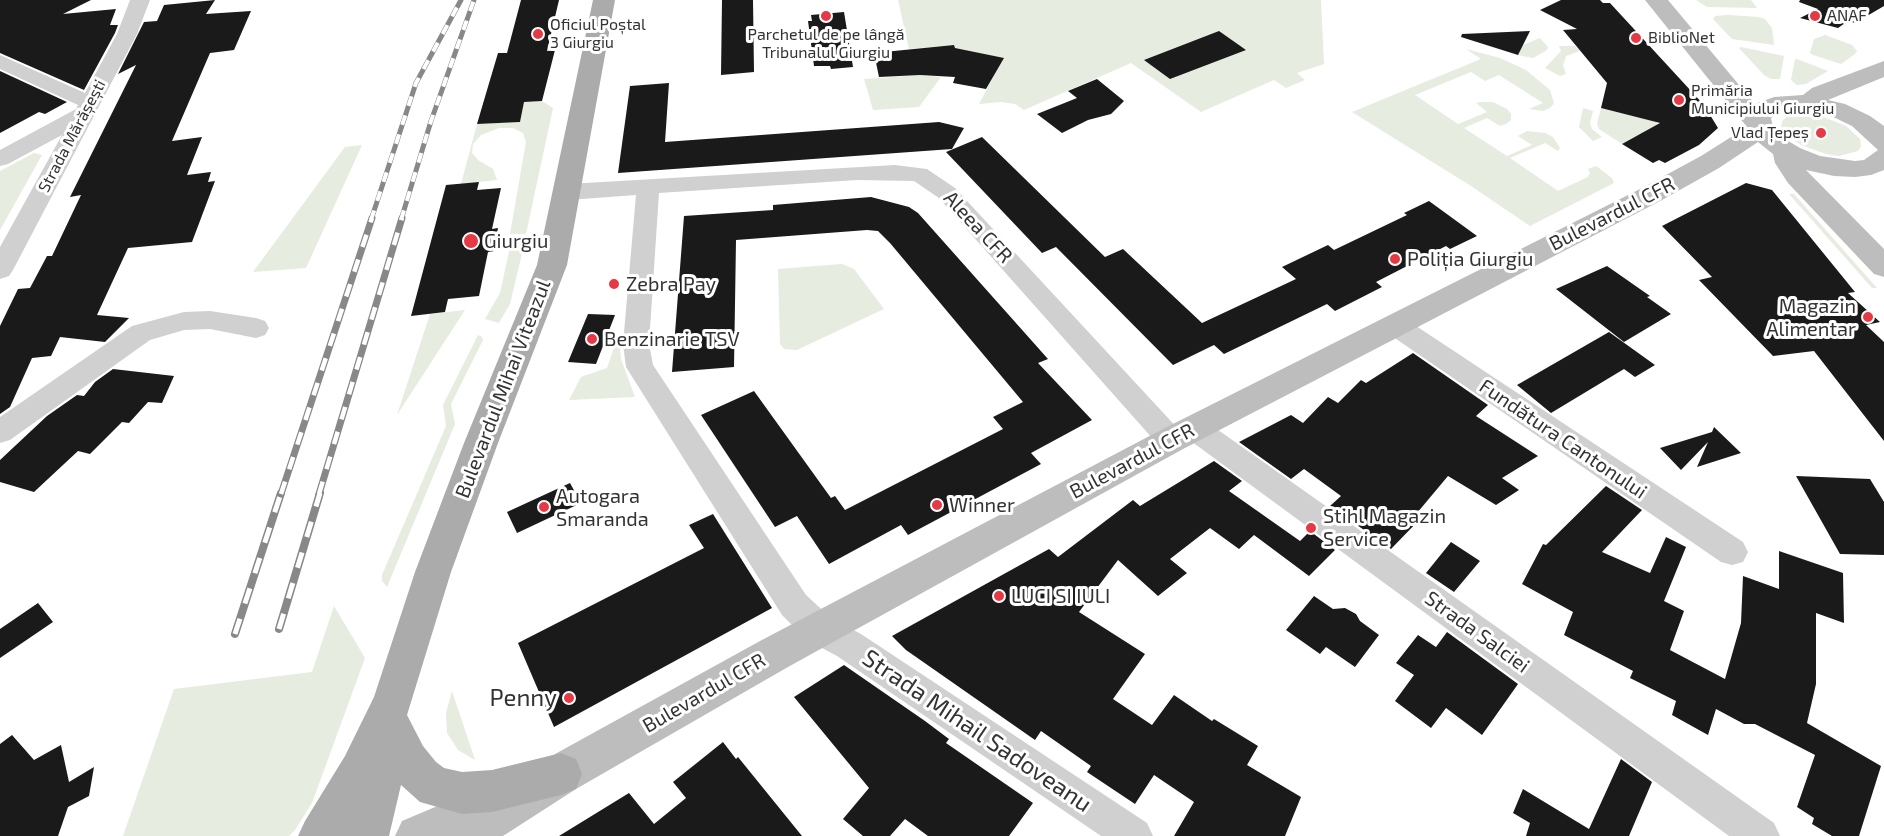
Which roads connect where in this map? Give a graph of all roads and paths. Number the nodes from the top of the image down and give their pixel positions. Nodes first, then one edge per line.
1 (140, 0) edge
2 (604, 0) edge
3 (1656, 0) edge
4 (1682, 30) junction
5 (0, 61) edge
6 (1884, 68) edge
7 (1859, 80) junction
8 (1799, 102) junction
9 (87, 108) junction
10 (1849, 115) junction
11 (1760, 127) junction
12 (1884, 144) edge
13 (1782, 149) junction
14 (0, 159) edge
15 (1710, 162) junction
16 (1872, 163) edge
17 (648, 188) junction
18 (568, 192) junction
19 (1855, 235) junction
20 (1884, 267) edge
21 (0, 270) edge
22 (1395, 325) junction
23 (256, 328) dead end
24 (0, 432) edge
25 (1183, 434) junction
26 (1732, 552) dead end
27 (819, 629) junction
28 (391, 712) junction
29 (561, 774) junction
30 (320, 836) edge
31 (367, 836) edge
32 (417, 836) edge
33 (464, 836) edge
34 (1134, 836) edge
35 (1761, 836) edge

1 - 9 street, Strada Mărășești
2 - 18 main road, Bulevardul Mihai Viteazul
3 - 4 main road
4 - 8 main road
4 - 11 main road
5 - 9 street
6 - 7 main road
7 - 8 main road
7 - 10 main road
8 - 10 main road
8 - 11 main road, Bulevardul CFR
9 - 14 street
9 - 21 street, Strada Mărășești
10 - 12 main road
11 - 13 main road
11 - 15 main road, Bulevardul CFR
13 - 15 main road, Bulevardul CFR
13 - 16 main road
13 - 19 main road
15 - 22 main road, Bulevardul CFR
16 - 19 main road
17 - 18 street, Aleea CFR
17 - 25 street, Aleea CFR
17 - 27 street, Strada Mihail Sadoveanu
18 - 28 main road, Bulevardul Mihai Viteazul
19 - 20 main road
22 - 25 main road, Bulevardul CFR
22 - 26 street, Fundătura Cantonului
23 - 24 street
25 - 27 main road, Bulevardul CFR
25 - 35 street, Strada Salciei
27 - 29 main road, Bulevardul CFR
27 - 34 street, Strada Mihail Sadoveanu
28 - 29 main road
28 - 30 main road, Bulevardul Mihai Viteazul
28 - 31 main road, Bulevardul Mihai Viteazul
29 - 32 main road, Bulevardul CFR
29 - 33 main road, Bulevardul CFR

